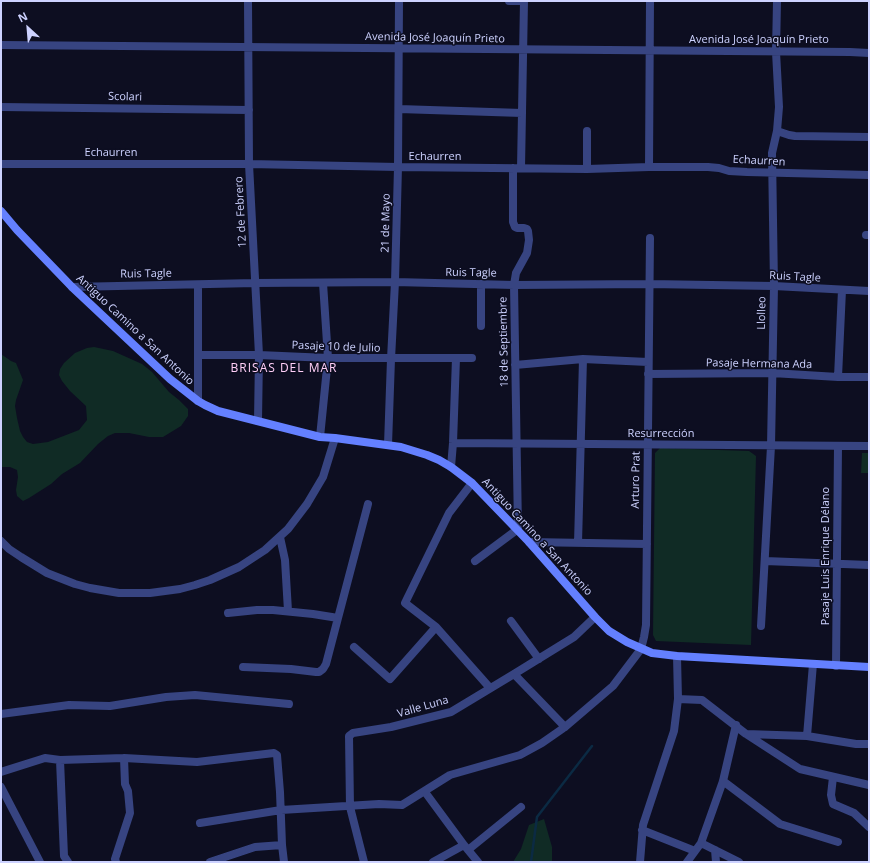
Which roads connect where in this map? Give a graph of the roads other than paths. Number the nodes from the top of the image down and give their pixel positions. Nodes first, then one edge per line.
1 (248, 1) edge
2 (399, 1) edge
3 (509, 1) edge
4 (524, 1) edge
5 (650, 1) edge
6 (777, 1) edge
7 (1, 45) edge
8 (248, 47) junction
9 (399, 48) junction
10 (523, 49) junction
11 (650, 51) junction
12 (776, 52) junction
13 (869, 53) edge
14 (1, 107) edge
15 (399, 109) junction
16 (249, 110) junction
17 (522, 113) junction
18 (777, 131) junction
19 (587, 132) dead end
20 (869, 137) edge
21 (1, 164) edge
22 (249, 164) junction
23 (398, 167) junction
24 (649, 167) junction
25 (517, 168) junction
26 (587, 169) junction
27 (773, 173) junction
28 (869, 175) edge
29 (1, 211) edge
30 (650, 238) dead end
31 (396, 282) junction
32 (256, 283) junction
33 (323, 283) junction
34 (481, 284) junction
35 (649, 284) junction
36 (198, 285) junction
37 (514, 285) junction
38 (774, 286) junction
39 (72, 287) junction
40 (842, 290) junction
41 (869, 291) edge
42 (481, 326) dead end
43 (198, 355) junction
44 (259, 355) junction
45 (328, 358) junction
46 (456, 358) junction
47 (472, 358) dead end
48 (391, 359) junction
49 (583, 359) junction
50 (648, 362) junction
51 (515, 365) junction
52 (772, 373) junction
53 (648, 374) junction
54 (838, 377) junction
55 (869, 377) edge
56 (198, 401) junction
57 (258, 421) junction
58 (320, 437) junction
59 (335, 438) junction
60 (453, 443) junction
61 (516, 444) junction
62 (581, 444) junction
63 (388, 445) junction
64 (648, 445) junction
65 (771, 446) junction
66 (838, 446) junction
67 (869, 446) edge
68 (451, 467) junction
69 (472, 483) junction
70 (368, 504) dead end
71 (518, 529) junction
72 (280, 537) junction
73 (1, 541) edge
74 (529, 542) junction
75 (578, 543) junction
76 (647, 544) junction
77 (475, 561) dead end
78 (765, 561) junction
79 (837, 564) junction
80 (869, 565) edge
81 (288, 611) junction
82 (228, 613) dead end
83 (595, 617) junction
84 (338, 618) junction
85 (511, 621) dead end
86 (761, 626) dead end
87 (436, 627) junction
88 (354, 647) dead end
89 (641, 649) junction
90 (677, 656) junction
91 (539, 659) junction
92 (813, 664) junction
93 (836, 666) junction
94 (243, 667) dead end
95 (869, 667) edge
96 (514, 674) junction
97 (490, 688) junction
98 (678, 699) junction
99 (289, 704) dead end
100 (1, 714) edge
101 (736, 725) junction
102 (564, 727) junction
103 (746, 734) junction
104 (807, 736) junction
105 (869, 744) edge
106 (124, 758) junction
107 (60, 760) junction
108 (1, 772) edge
109 (833, 777) junction
110 (723, 781) junction
111 (869, 785) edge
112 (1, 787) edge
113 (425, 792) junction
114 (350, 807) junction
115 (521, 807) dead end
116 (281, 810) junction
117 (200, 823) dead end
118 (869, 827) edge
119 (642, 830) junction
120 (838, 842) dead end
121 (701, 843) junction
122 (282, 845) junction
123 (466, 848) junction
124 (715, 850) junction
125 (695, 851) junction
126 (436, 861) edge
127 (40, 862) edge
128 (68, 862) edge
129 (116, 862) edge
130 (210, 862) edge
131 (284, 862) edge
132 (364, 862) edge
133 (478, 862) edge
134 (640, 862) edge
135 (687, 862) edge
136 (716, 862) edge
137 (739, 862) edge

1 - 8 street, 12 de Febrero
2 - 9 street, 21 de Mayo
3 - 4 street
4 - 10 street, 18 de Septiembre
5 - 11 street
6 - 12 street, Llolleo
7 - 8 street, Avenida José Joaquín Prieto
8 - 9 street, Avenida José Joaquín Prieto
8 - 16 street, 12 de Febrero
9 - 10 street, Avenida José Joaquín Prieto
9 - 15 street, 21 de Mayo
10 - 11 street, Avenida José Joaquín Prieto
10 - 17 street, 18 de Septiembre
11 - 12 street, Avenida José Joaquín Prieto
11 - 24 street
12 - 13 street, Avenida José Joaquín Prieto
12 - 18 street, Llolleo
14 - 16 street, Scolari
15 - 17 street
15 - 23 street, 21 de Mayo
16 - 22 street, 12 de Febrero
17 - 25 street, 18 de Septiembre
18 - 20 street
18 - 27 street, Llolleo
19 - 26 street
21 - 22 street, Echaurren
22 - 23 street, Echaurren
22 - 32 street, 12 de Febrero
23 - 25 street, Echaurren
23 - 31 street, 21 de Mayo
24 - 26 street, Echaurren
24 - 27 street, Echaurren
25 - 26 street, Echaurren
25 - 37 street, 18 de Septiembre
27 - 28 street, Echaurren
27 - 38 street, Llolleo
29 - 39 street, Antiguo Camino a San Antonio
30 - 35 street, Arturo Prat
31 - 33 street, Ruis Tagle
31 - 34 street, Ruis Tagle
31 - 48 street, 21 de Mayo
32 - 33 street, Ruis Tagle
32 - 36 street, Ruis Tagle
32 - 44 street, 12 de Febrero
33 - 45 street
34 - 37 street, Ruis Tagle
34 - 42 street
35 - 37 street, Ruis Tagle
35 - 38 street, Ruis Tagle
35 - 50 street, Arturo Prat
36 - 39 street, Ruis Tagle
36 - 43 street
37 - 51 street, 18 de Septiembre
38 - 40 street, Ruis Tagle
38 - 52 street, Llolleo
39 - 56 street, Antiguo Camino a San Antonio
40 - 41 street, Ruis Tagle
40 - 54 street
43 - 44 street, Pasaje 10 de Julio
43 - 56 street
44 - 45 street, Pasaje 10 de Julio
44 - 57 street, 12 de Febrero
45 - 48 street, Pasaje 10 de Julio
45 - 58 street
46 - 47 street, Pasaje 10 de Julio
46 - 48 street, Pasaje 10 de Julio
46 - 60 street
48 - 63 street, 21 de Mayo
49 - 50 street
49 - 51 street
49 - 62 street
50 - 53 street, Arturo Prat
51 - 61 street, 18 de Septiembre
52 - 53 street, Pasaje Hermana Ada
52 - 54 street, Pasaje Hermana Ada
52 - 65 street, Llolleo
53 - 64 street, Arturo Prat
54 - 55 street, Pasaje Hermana Ada
56 - 57 street, Antiguo Camino a San Antonio
57 - 58 street, Antiguo Camino a San Antonio
58 - 59 street, Antiguo Camino a San Antonio
59 - 63 street, Antiguo Camino a San Antonio
59 - 72 street
60 - 61 street, Resurrección
60 - 68 street
61 - 62 street, Resurrección
61 - 71 street, 18 de Septiembre
62 - 64 street, Resurrección
62 - 75 street
63 - 68 street, Antiguo Camino a San Antonio
64 - 65 street, Resurrección
64 - 76 street, Arturo Prat
65 - 66 street, Resurrección
65 - 78 street, Llolleo
66 - 67 street, Resurrección
66 - 79 street, Pasaje Luis Enrique Délano
68 - 69 street, Antiguo Camino a San Antonio
69 - 71 street, Antiguo Camino a San Antonio
69 - 87 street
70 - 84 street
71 - 74 street, Antiguo Camino a San Antonio
71 - 77 street
72 - 73 street
72 - 81 street
74 - 75 street
74 - 83 street, Antiguo Camino a San Antonio
75 - 76 street
76 - 89 street, Arturo Prat
78 - 79 street
78 - 86 street, Llolleo
79 - 80 street
79 - 93 street, Pasaje Luis Enrique Délano
81 - 82 street
81 - 84 street
83 - 89 street, Antiguo Camino a San Antonio
83 - 91 street, Valle Luna
84 - 94 street
85 - 91 street
87 - 88 street
87 - 97 street
89 - 90 street, Antiguo Camino a San Antonio
89 - 102 street
90 - 92 street, Antiguo Camino a San Antonio
90 - 98 street
91 - 96 street, Valle Luna
92 - 93 street, Antiguo Camino a San Antonio
92 - 104 street
93 - 95 street, Antiguo Camino a San Antonio
96 - 97 street, Valle Luna
96 - 102 street
97 - 114 street, Valle Luna
98 - 101 street
98 - 119 street
99 - 100 street
101 - 103 street
101 - 110 street
102 - 113 street
103 - 104 street
103 - 109 street
104 - 105 street
106 - 107 street
106 - 116 street
106 - 129 street
107 - 108 street
107 - 128 street
109 - 111 street
109 - 118 street
110 - 120 street
110 - 121 street
112 - 127 street
113 - 114 street
113 - 123 street
114 - 116 street
114 - 132 street
115 - 123 street
116 - 117 street
116 - 122 street
119 - 125 street
119 - 134 street
121 - 124 street
121 - 125 street
122 - 130 street
122 - 131 street
123 - 126 street
123 - 133 street
124 - 136 street
124 - 137 street
125 - 135 street

